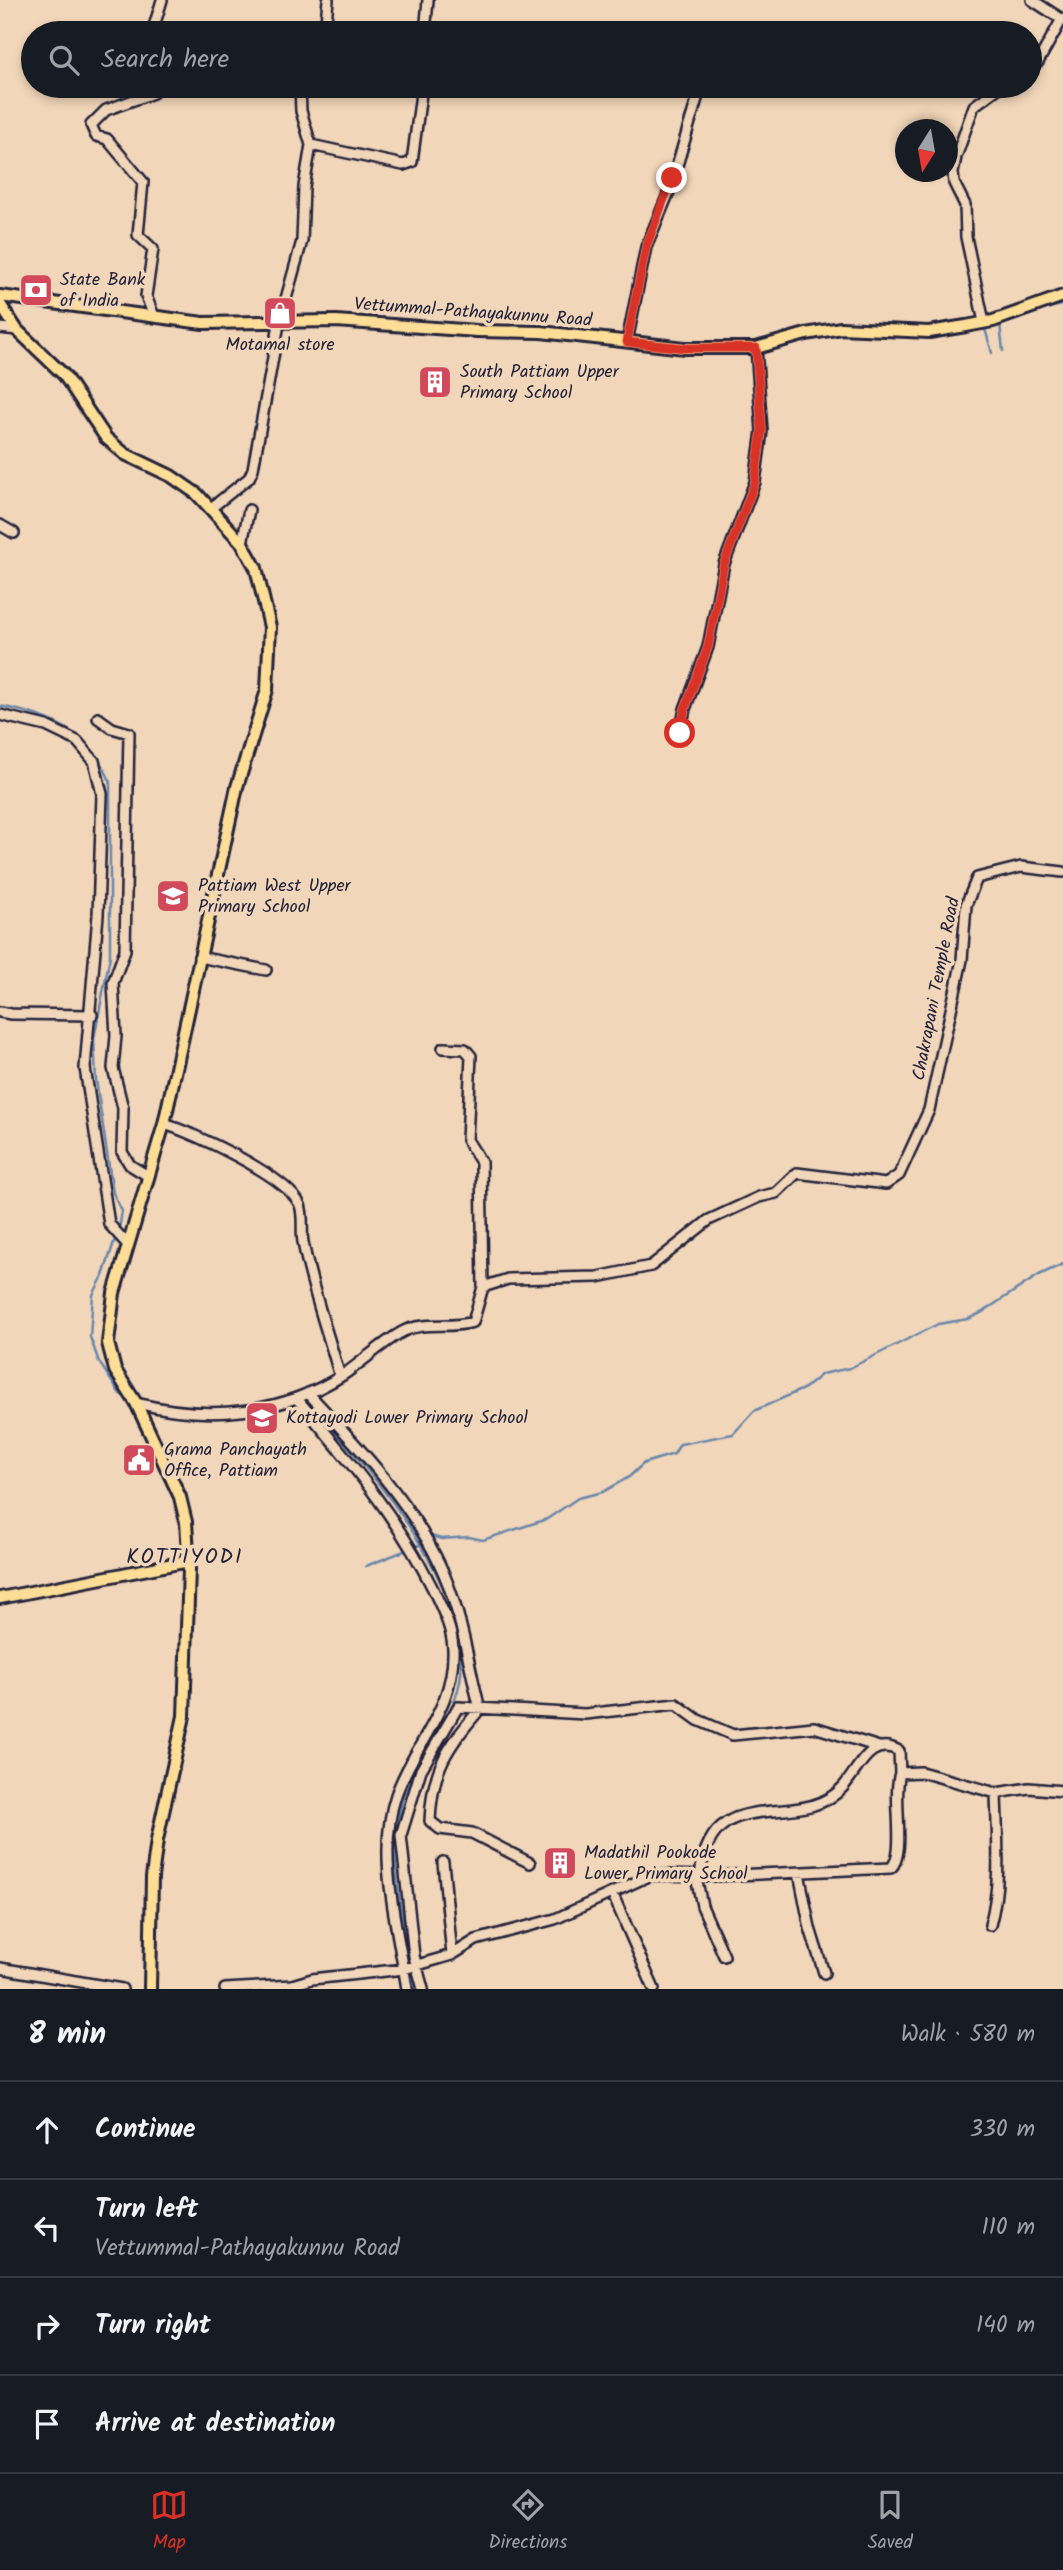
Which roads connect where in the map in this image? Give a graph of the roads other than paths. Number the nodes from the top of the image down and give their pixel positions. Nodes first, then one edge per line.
1 (162, 0) edge
2 (328, 0) edge
3 (428, 0) edge
4 (1032, 0) edge
5 (1063, 20) edge
6 (156, 21) edge
7 (326, 21) edge
8 (426, 21) edge
9 (1042, 55) edge
10 (139, 98) edge
11 (300, 98) edge
12 (420, 98) edge
13 (697, 98) edge
14 (985, 98) edge
15 (311, 145) junction
16 (0, 296) edge
17 (1063, 296) edge
18 (0, 304) edge
19 (154, 316) junction
20 (984, 322) junction
21 (279, 324) junction
22 (0, 328) edge
23 (17, 330) junction
24 (627, 342) junction
25 (756, 348) junction
26 (211, 508) junction
27 (249, 510) dead end
28 (0, 525) edge
29 (14, 533) dead end
30 (242, 543) junction
31 (0, 715) edge
32 (98, 718) dead end
33 (680, 733) dead end
34 (1063, 872) edge
35 (199, 957) junction
36 (266, 970) dead end
37 (0, 1012) edge
38 (92, 1015) junction
39 (443, 1048) dead end
40 (164, 1124) junction
41 (148, 1176) junction
42 (128, 1245) junction
43 (482, 1287) junction
44 (340, 1377) junction
45 (308, 1393) junction
46 (298, 1400) junction
47 (136, 1404) junction
48 (189, 1560) junction
49 (0, 1598) edge
50 (480, 1709) junction
51 (879, 1747) junction
52 (900, 1773) junction
53 (1063, 1791) edge
54 (996, 1793) junction
55 (443, 1862) dead end
56 (530, 1863) dead end
57 (799, 1873) junction
58 (698, 1876) junction
59 (613, 1895) junction
60 (990, 1925) dead end
61 (452, 1955) junction
62 (724, 1956) dead end
63 (416, 1964) junction
64 (0, 1968) edge
65 (404, 1969) junction
66 (824, 1973) dead end
67 (292, 1987) edge
68 (122, 1989) edge
69 (150, 1989) edge
70 (225, 1989) edge
71 (407, 1989) edge
72 (423, 1989) edge
73 (654, 1989) edge

1 - 6 street
2 - 7 street
3 - 8 street
4 - 5 street
5 - 9 street
10 - 19 street
11 - 15 street
12 - 15 street
13 - 24 street
14 - 20 street
15 - 21 street
16 - 19 main road, Vettummal-Pathayakunnu Road
17 - 20 main road, Vettummal-Pathayakunnu Road
18 - 23 main road
19 - 21 main road, Vettummal-Pathayakunnu Road
20 - 25 main road, Vettummal-Pathayakunnu Road
21 - 24 main road, Vettummal-Pathayakunnu Road
21 - 26 street
22 - 23 street
23 - 26 main road
24 - 25 main road, Vettummal-Pathayakunnu Road
25 - 33 street
26 - 30 main road
27 - 30 street
28 - 29 street
30 - 35 main road
31 - 38 street
32 - 41 street
34 - 43 street, Chakrapani Temple Road
35 - 36 street
35 - 40 main road
37 - 38 street
38 - 42 street
39 - 43 street
40 - 41 main road
40 - 44 street
41 - 42 main road
42 - 47 main road
43 - 44 street
44 - 45 street
45 - 46 street
45 - 50 street
46 - 47 street
46 - 65 street
47 - 48 main road
48 - 49 main road
48 - 69 main road
50 - 51 street
50 - 56 street
50 - 63 street
51 - 52 street
51 - 58 street
52 - 54 street
52 - 57 street
53 - 54 street
54 - 60 street
55 - 61 street
57 - 58 street
57 - 66 street
58 - 59 street
58 - 62 street
59 - 61 street
59 - 73 street
61 - 63 street
63 - 65 street
63 - 72 street
64 - 68 street
65 - 67 street
65 - 71 street
67 - 70 street

